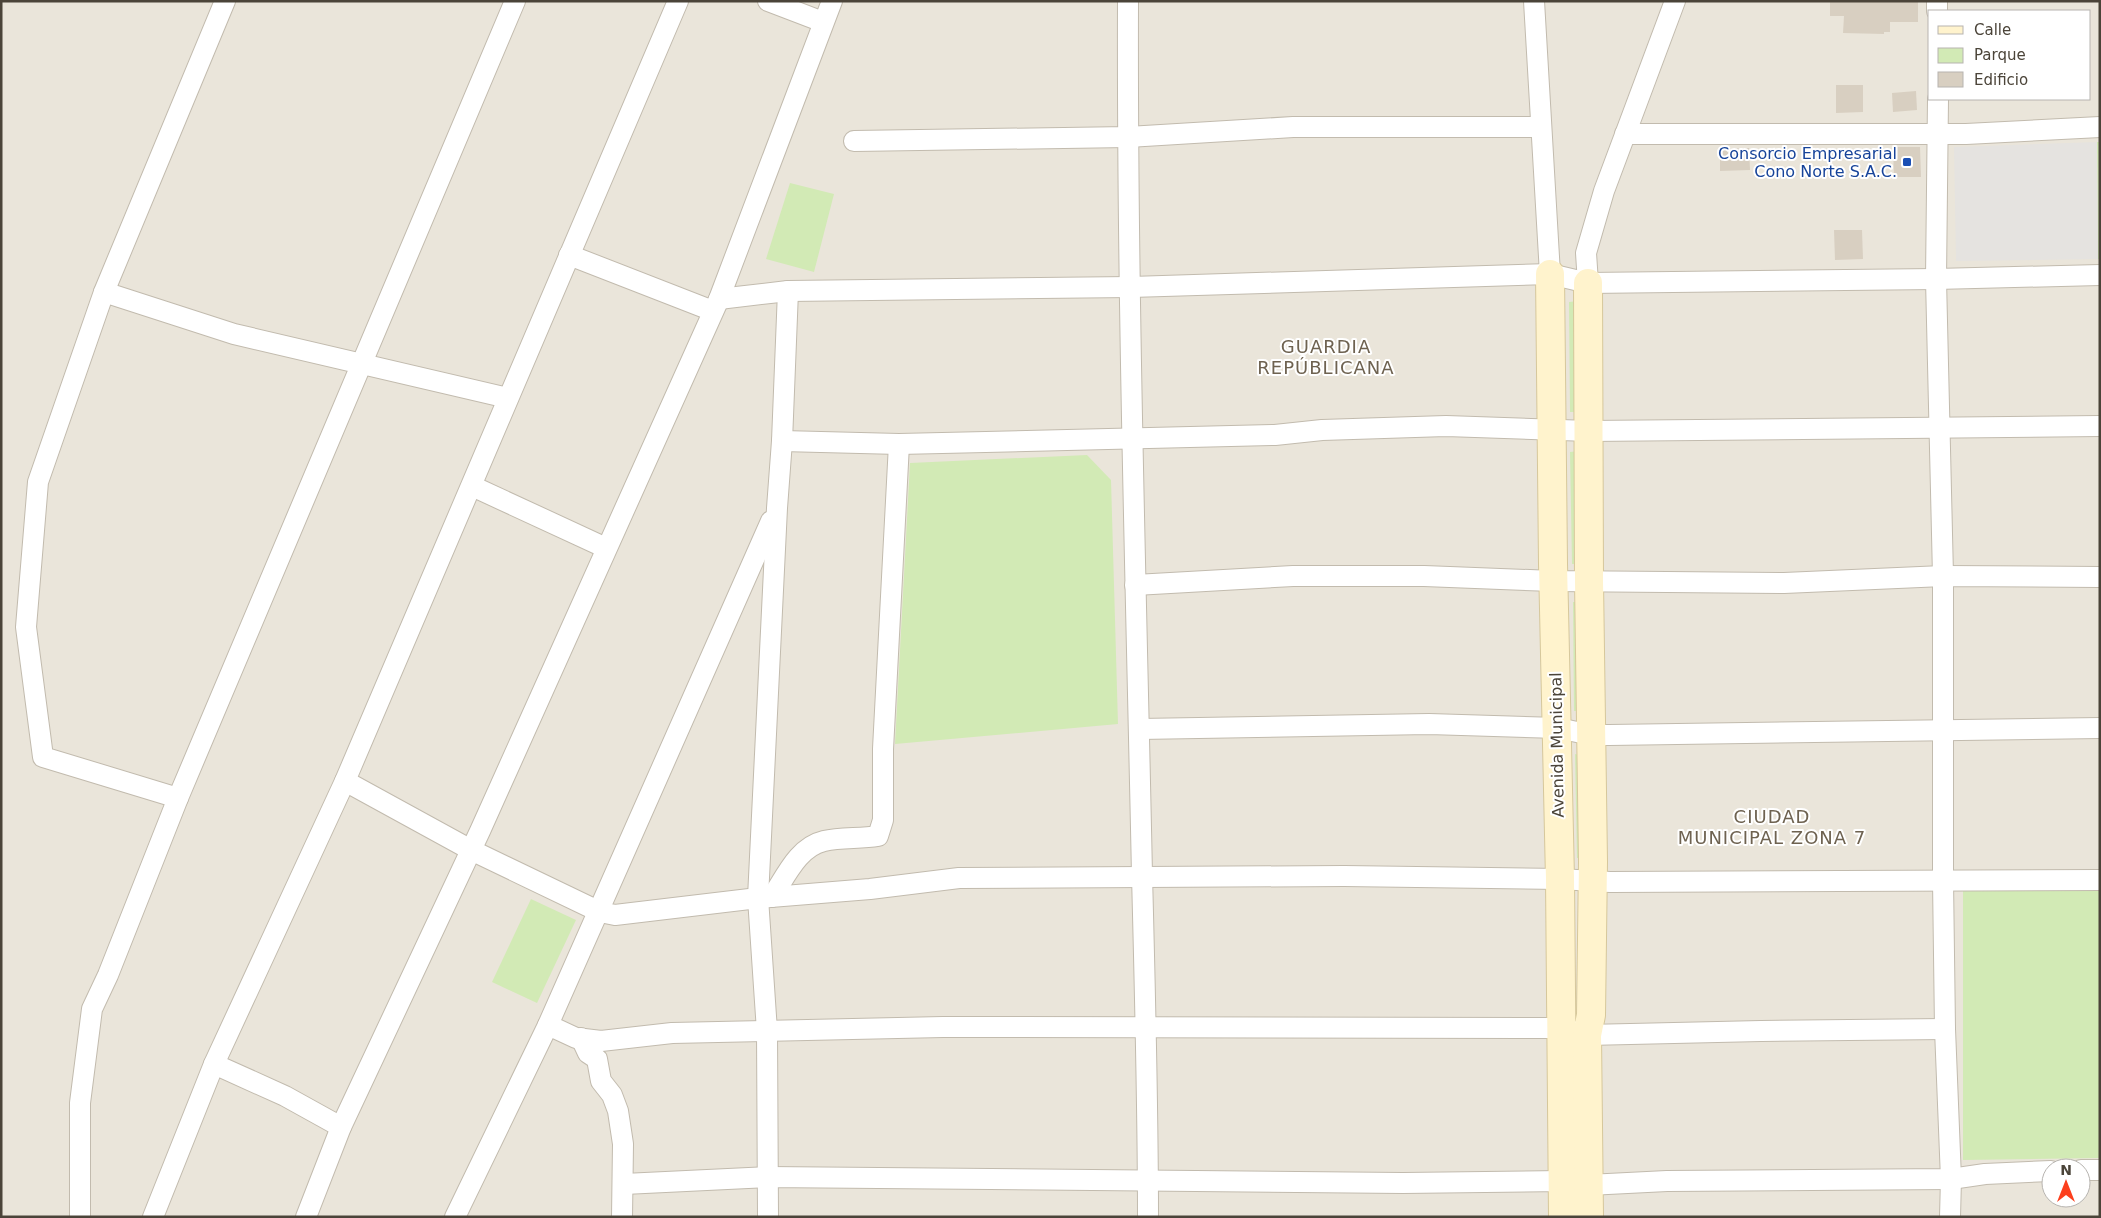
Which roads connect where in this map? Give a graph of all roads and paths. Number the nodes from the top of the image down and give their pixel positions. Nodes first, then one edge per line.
1 (225, 1) edge
2 (516, 1) edge
3 (678, 1) edge
4 (768, 1) edge
5 (832, 1) edge
6 (1128, 1) edge
7 (1534, 1) edge
8 (1675, 1) edge
9 (823, 22) junction
10 (1938, 100) edge
11 (1541, 127) junction
12 (2100, 128) edge
13 (1938, 133) junction
14 (1625, 134) junction
15 (1128, 137) junction
16 (854, 141) dead end
17 (569, 255) junction
18 (1550, 274) junction
19 (2100, 275) edge
20 (1936, 279) junction
21 (1588, 283) junction
22 (1132, 287) junction
23 (788, 291) junction
24 (104, 292) junction
25 (716, 305) junction
26 (361, 363) junction
27 (508, 398) junction
28 (1941, 426) junction
29 (2100, 426) edge
30 (1552, 430) junction
31 (1589, 431) junction
32 (1134, 438) junction
33 (782, 441) junction
34 (899, 444) junction
35 (472, 486) junction
36 (777, 508) junction
37 (606, 548) junction
38 (1943, 576) junction
39 (2100, 577) edge
40 (1553, 581) junction
41 (1589, 581) junction
42 (1136, 585) junction
43 (1558, 728) junction
44 (2100, 728) edge
45 (1943, 729) junction
46 (1140, 730) junction
47 (1591, 735) junction
48 (345, 781) junction
49 (178, 798) junction
50 (471, 850) junction
51 (1142, 876) junction
52 (1560, 879) junction
53 (1593, 880) junction
54 (1943, 880) junction
55 (2100, 880) edge
56 (765, 898) junction
57 (600, 912) junction
58 (548, 1025) junction
59 (1146, 1026) junction
60 (1561, 1028) junction
61 (1945, 1029) junction
62 (767, 1031) junction
63 (1587, 1036) junction
64 (582, 1038) junction
65 (214, 1064) junction
66 (341, 1127) junction
67 (2041, 1171) edge
68 (768, 1177) junction
69 (1148, 1179) junction
70 (1951, 1179) junction
71 (1575, 1183) junction
72 (624, 1184) junction
73 (80, 1217) edge
74 (153, 1217) edge
75 (306, 1217) edge
76 (456, 1217) edge
77 (622, 1217) edge
78 (768, 1217) edge
79 (1148, 1217) edge
80 (1563, 1217) edge
81 (1589, 1217) edge
82 (1950, 1217) edge

1 - 24 street
2 - 26 street
3 - 17 street
4 - 9 street
5 - 9 street
6 - 15 street
7 - 11 street
8 - 14 street
9 - 25 street
10 - 13 street
11 - 15 street
11 - 18 street
12 - 13 street
13 - 14 street
13 - 20 street
14 - 21 street
15 - 16 street
15 - 22 street
17 - 25 street
17 - 27 street
18 - 21 street
18 - 22 street
18 - 30 street, Avenida Municipal
19 - 20 street
20 - 21 street
20 - 28 street
21 - 31 street, Avenida Municipal
22 - 23 street
22 - 32 street
23 - 25 street
23 - 33 street
24 - 26 street
24 - 49 street
25 - 37 street
26 - 27 street
26 - 49 street
27 - 35 street
28 - 29 street
28 - 31 street
28 - 38 street
30 - 31 street
30 - 32 street
30 - 40 street, Avenida Municipal
31 - 41 street, Avenida Municipal
32 - 34 street
32 - 42 street
33 - 34 street
33 - 36 street
34 - 56 street
35 - 37 street
35 - 48 street
36 - 56 street
36 - 57 street
37 - 50 street
38 - 39 street
38 - 41 street
38 - 45 street
40 - 41 street
40 - 42 street
40 - 43 street, Avenida Municipal
41 - 47 street, Avenida Municipal
42 - 46 street
43 - 46 street
43 - 47 street
43 - 52 street, Avenida Municipal
44 - 45 street
45 - 47 street
45 - 54 street
46 - 51 street
47 - 53 street, Avenida Municipal
48 - 50 street
48 - 65 street
49 - 73 street
50 - 57 street
50 - 66 street
51 - 52 street
51 - 56 street
51 - 59 street
52 - 53 street
52 - 60 street, Avenida Municipal
53 - 54 street
53 - 63 street, Avenida Municipal
54 - 55 street
54 - 61 street
56 - 57 street
56 - 62 street
57 - 58 street
58 - 64 street
58 - 76 street
59 - 60 street
59 - 62 street
59 - 69 street
60 - 63 street
60 - 71 street, Avenida Municipal
61 - 63 street
61 - 70 street
62 - 64 street
62 - 68 street
63 - 71 street, Avenida Municipal
64 - 72 street
65 - 66 street
65 - 74 street
66 - 75 street
67 - 70 street
68 - 69 street
68 - 72 street
68 - 78 street
69 - 71 street
69 - 79 street
70 - 71 street
70 - 82 street
71 - 80 street, Avenida Municipal
71 - 81 street, Avenida Municipal
72 - 77 street

